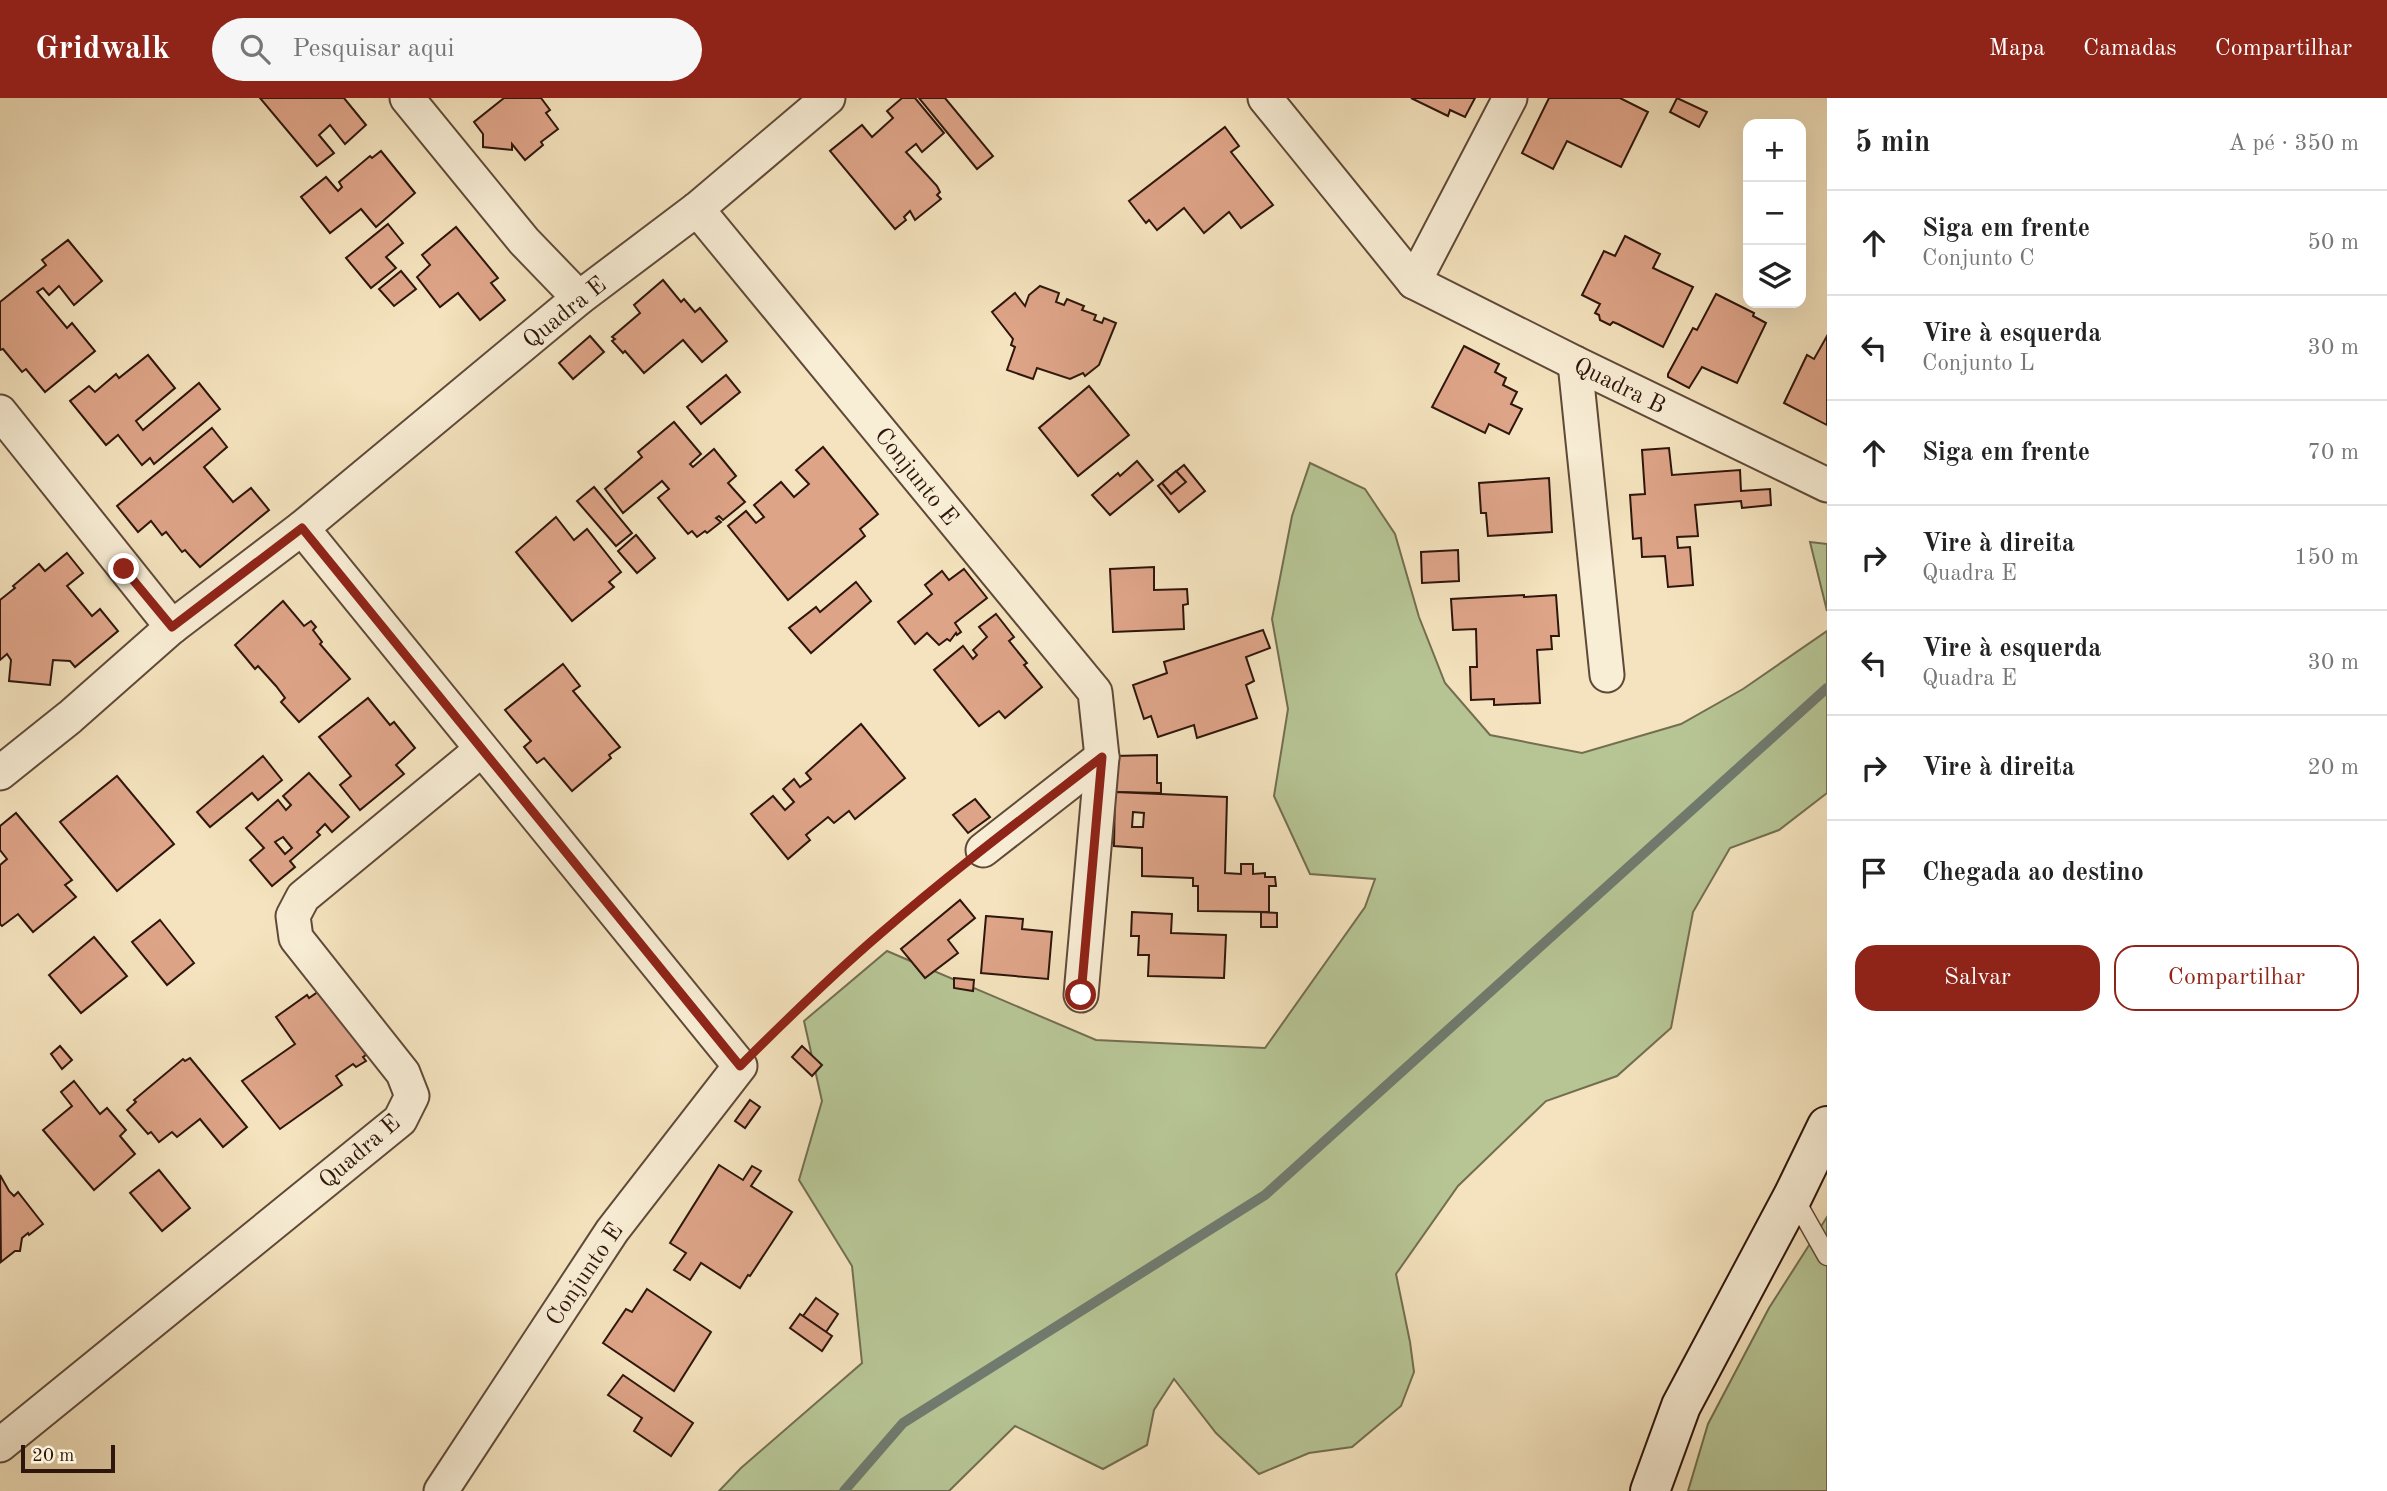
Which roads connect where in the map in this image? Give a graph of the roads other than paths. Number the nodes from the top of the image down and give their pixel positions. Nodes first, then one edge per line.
1 (407, 98) edge
2 (828, 98) edge
3 (1265, 98) edge
4 (1510, 98) edge
5 (697, 209) junction
6 (1414, 282) junction
7 (579, 298) junction
8 (1575, 363) junction
9 (0, 412) edge
10 (1827, 485) edge
11 (302, 528) junction
12 (172, 627) junction
13 (1607, 675) dead end
14 (481, 750) junction
15 (1102, 757) junction
16 (0, 773) edge
17 (983, 850) road end
18 (1081, 995) dead end
19 (1827, 1126) edge
20 (1793, 1196) junction
21 (1827, 1256) edge
22 (0, 1445) edge
23 (441, 1491) edge
24 (1650, 1491) edge

1 - 7 street
2 - 5 street, Quadra E
3 - 6 street, Quadra B
4 - 6 street
5 - 7 street, Quadra E
5 - 15 street, Conjunto E
6 - 8 street, Quadra B
7 - 11 street, Quadra E
8 - 10 street, Quadra B
8 - 13 street
9 - 12 street
11 - 12 street, Quadra E
11 - 14 street
12 - 16 street, Quadra E
14 - 22 street, Quadra E
14 - 23 street, Conjunto E
15 - 17 street
15 - 18 street, Conjunto E
19 - 20 street
20 - 21 lane
20 - 24 street

